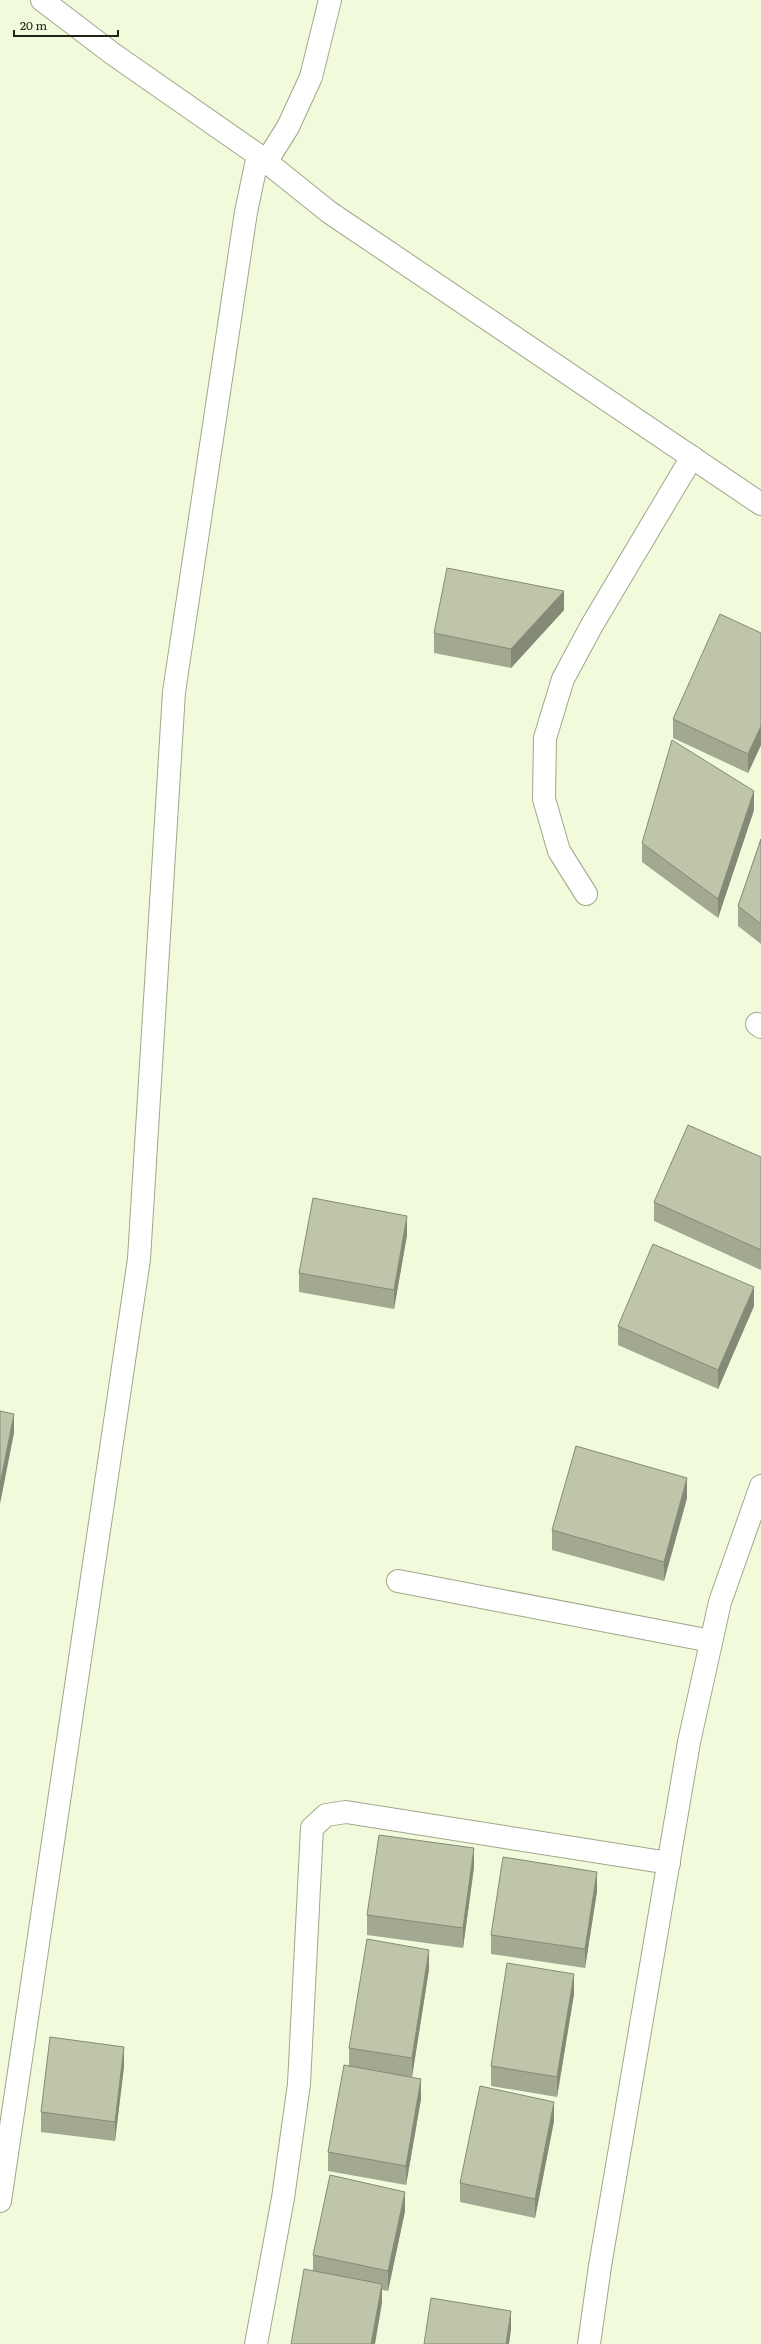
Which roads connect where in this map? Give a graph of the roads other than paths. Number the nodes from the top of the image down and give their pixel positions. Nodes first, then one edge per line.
1 (42, 0) edge
2 (330, 0) edge
3 (262, 158) junction
4 (692, 457) junction
5 (761, 504) edge
6 (586, 894) dead end
7 (761, 1486) edge
8 (398, 1581) dead end
9 (711, 1641) junction
10 (669, 1863) junction
11 (0, 2201) edge
12 (256, 2344) edge
13 (589, 2344) edge

1 - 3 street
2 - 3 street
3 - 4 street
3 - 11 street
4 - 5 street
4 - 6 street
7 - 9 street
8 - 9 street
9 - 10 street
10 - 12 street
10 - 13 street

